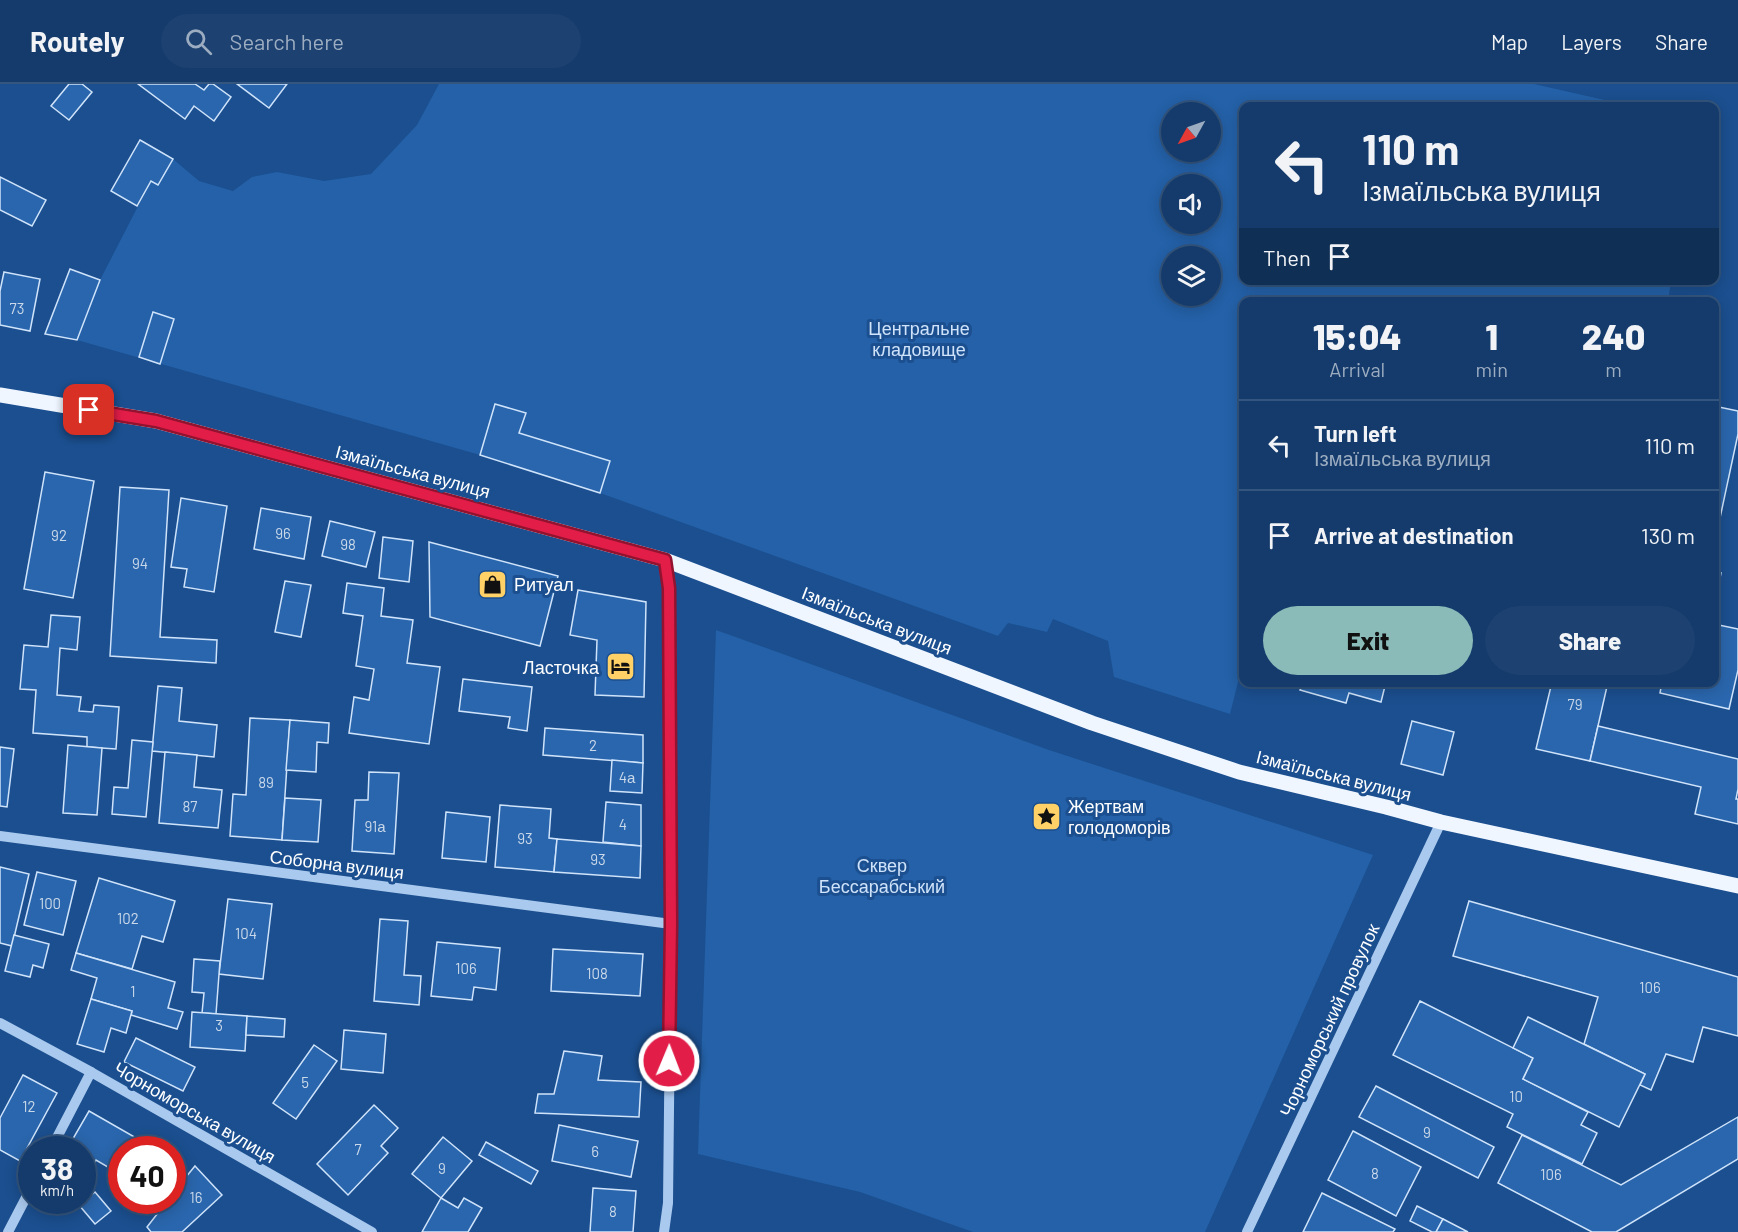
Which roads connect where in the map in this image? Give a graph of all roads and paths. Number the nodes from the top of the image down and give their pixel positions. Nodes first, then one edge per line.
1 (0, 395) edge
2 (665, 560) junction
3 (1441, 822) junction
4 (0, 836) edge
5 (1738, 886) edge
6 (671, 924) junction
7 (0, 1023) edge
8 (91, 1072) junction
9 (58, 1136) edge
10 (18, 1213) edge
11 (8, 1232) edge
12 (372, 1232) edge
13 (664, 1232) edge
14 (1247, 1232) edge

1 - 2 main road, Ізмаїльська вулиця
2 - 3 main road, Ізмаїльська вулиця
2 - 6 street
3 - 5 main road, Ізмаїльська вулиця
3 - 14 street, Чорноморський провулок
4 - 6 street, Соборна вулиця
6 - 13 street
7 - 8 street, Чорноморська вулиця
8 - 9 street
8 - 12 street, Чорноморська вулиця
10 - 11 street

